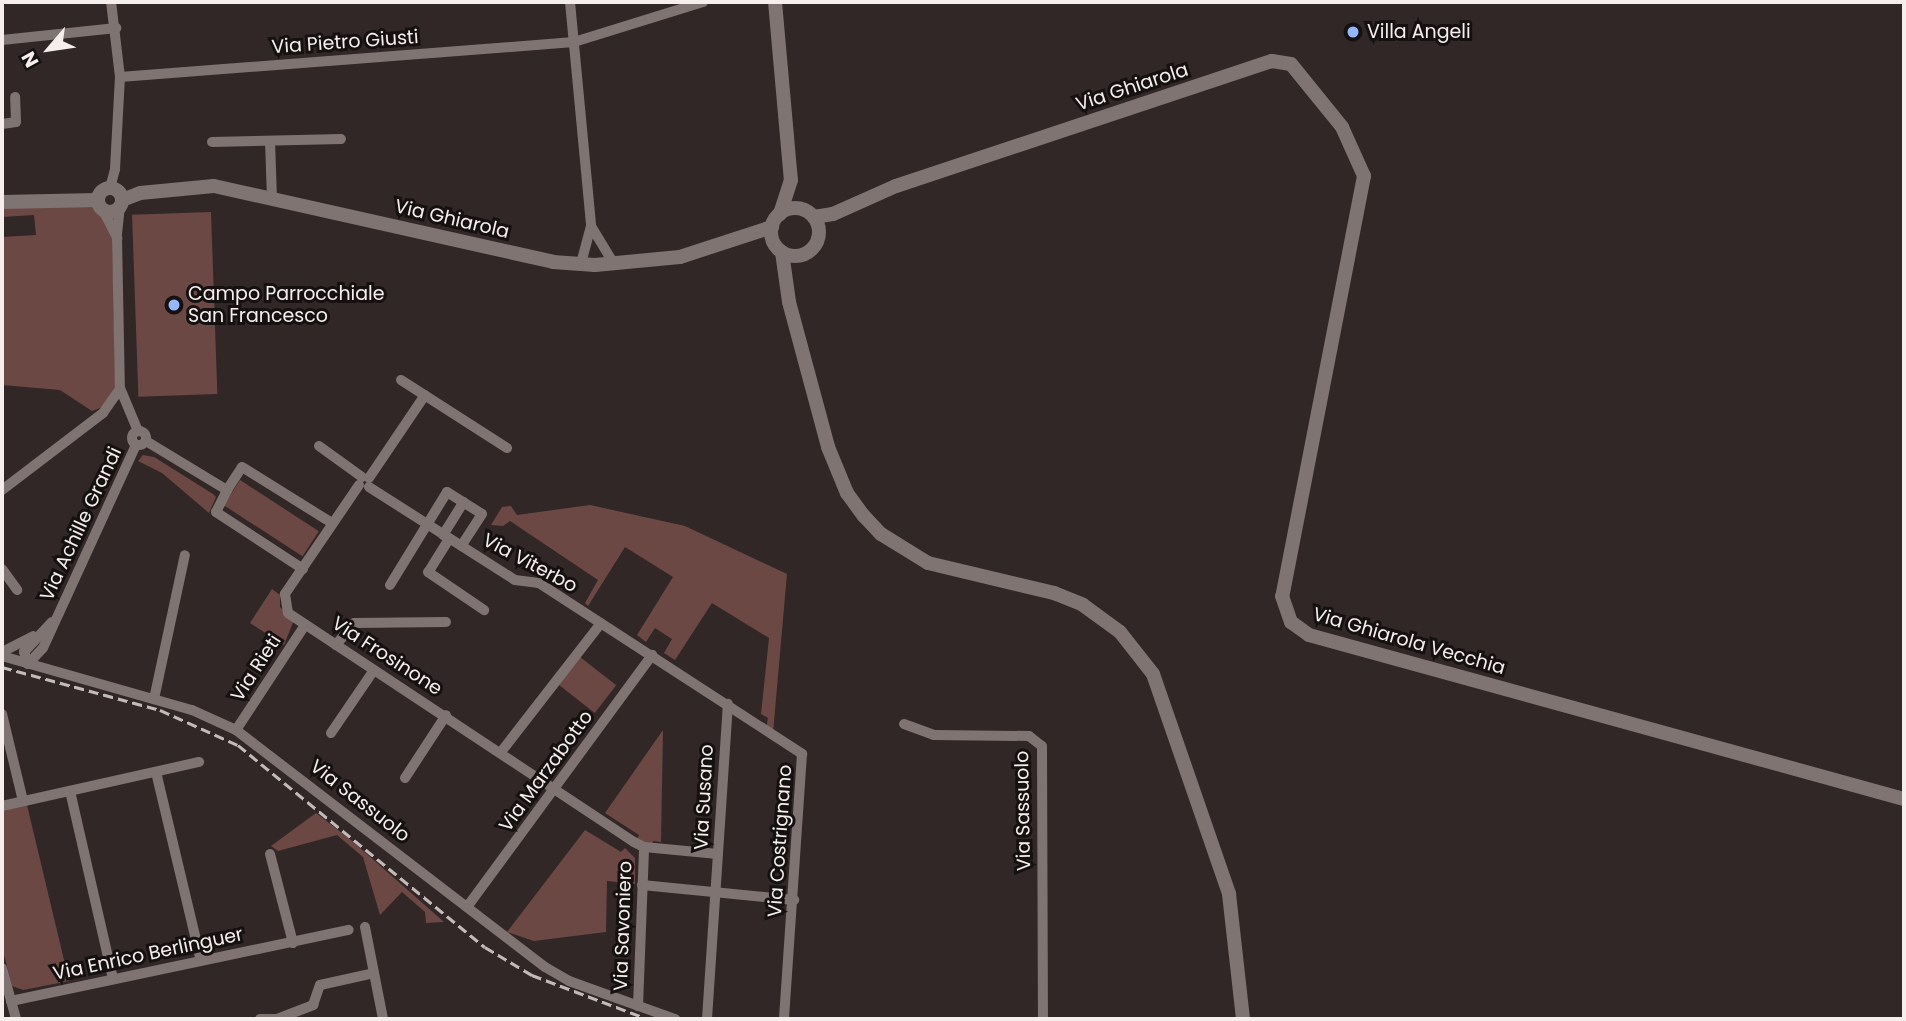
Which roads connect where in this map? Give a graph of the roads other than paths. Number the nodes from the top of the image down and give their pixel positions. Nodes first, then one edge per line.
1 (111, 2) edge
2 (569, 2) edge
3 (703, 2) edge
4 (775, 2) edge
5 (116, 28) junction
6 (2, 40) edge
7 (574, 42) junction
8 (120, 77) junction
9 (15, 97) dead end
10 (2, 124) edge
11 (341, 139) dead end
12 (270, 141) junction
13 (212, 142) dead end
14 (790, 180) junction
15 (110, 188) junction
16 (1363, 192) joint
17 (272, 198) junction
18 (2, 202) edge
19 (121, 203) junction
20 (100, 204) junction
21 (844, 209) junction
22 (808, 213) junction
23 (780, 214) junction
24 (591, 226) junction
25 (772, 227) junction
26 (819, 232) junction
27 (117, 238) junction
28 (738, 239) junction
29 (779, 249) junction
30 (804, 255) junction
31 (581, 264) junction
32 (614, 264) junction
33 (789, 302) junction
34 (401, 380) dead end
35 (120, 388) junction
36 (425, 395) junction
37 (141, 443) junction
38 (319, 446) dead end
39 (507, 448) dead end
40 (365, 482) junction
41 (227, 489) junction
42 (2, 490) edge
43 (464, 502) junction
44 (332, 523) junction
45 (427, 525) junction
46 (446, 537) junction
47 (461, 546) junction
48 (185, 555) dead end
49 (2, 569) edge
50 (303, 569) junction
51 (390, 585) dead end
52 (17, 590) dead end
53 (484, 610) dead end
54 (57, 617) junction
55 (446, 622) dead end
56 (601, 622) junction
57 (305, 625) junction
58 (45, 628) junction
59 (46, 642) junction
60 (336, 645) junction
61 (2, 654) edge
62 (652, 655) junction
63 (28, 664) junction
64 (48, 670) junction
65 (374, 670) junction
66 (154, 699) junction
67 (728, 704) junction
68 (2, 713) edge
69 (446, 715) junction
70 (904, 724) dead end
71 (236, 730) junction
72 (331, 733) dead end
73 (501, 752) junction
74 (199, 762) dead end
75 (156, 772) junction
76 (405, 778) dead end
77 (554, 789) junction
78 (70, 791) junction
79 (1904, 799) edge
80 (23, 801) junction
81 (2, 806) edge
82 (644, 848) junction
83 (270, 854) dead end
84 (719, 854) junction
85 (642, 885) junction
86 (716, 891) junction
87 (794, 900) junction
88 (467, 907) junction
89 (365, 927) dead end
90 (349, 930) dead end
91 (293, 943) junction
92 (201, 961) junction
93 (2, 968) edge
94 (374, 973) junction
95 (114, 979) junction
96 (11, 1001) junction
97 (638, 1006) junction
98 (16, 1019) edge
99 (260, 1019) edge
100 (278, 1019) edge
101 (383, 1019) edge
102 (675, 1019) edge
103 (707, 1019) edge
104 (784, 1019) edge
105 (1043, 1019) edge
106 (1243, 1019) edge

1 - 5 street
2 - 7 street
3 - 7 street, Via Pietro Giusti
4 - 14 street
5 - 6 street
5 - 8 street
7 - 8 street, Via Pietro Giusti
7 - 24 street
8 - 15 street
9 - 10 street
11 - 12 street
12 - 13 street
12 - 17 street
14 - 22 street
14 - 23 street
15 - 19 street
15 - 20 street
16 - 21 street, Via Ghiarola
16 - 79 street, Via Ghiarola Vecchia
17 - 19 street, Via Ghiarola
17 - 31 street, Via Ghiarola
18 - 20 street, Via Ghiarola
19 - 20 street, Via Ghiarola
19 - 27 street
20 - 27 street, Via Achille Grandi
21 - 22 street, Via Ghiarola
21 - 26 street, Via Ghiarola
22 - 23 street
22 - 26 street
23 - 25 street
24 - 31 street
24 - 32 street
25 - 28 street, Via Ghiarola
25 - 29 street
26 - 30 street
27 - 35 street, Via Achille Grandi
28 - 29 street
28 - 32 street, Via Ghiarola
29 - 30 street
29 - 33 street
30 - 33 street
31 - 32 street, Via Ghiarola
33 - 106 street
34 - 36 street
35 - 37 street, Via Achille Grandi
35 - 42 street
36 - 39 street
36 - 40 street, Via Frosinone
37 - 41 street
37 - 54 street, Via Achille Grandi
38 - 40 street, Via Viterbo
40 - 44 street, Via Frosinone
40 - 45 street, Via Viterbo
41 - 44 street
41 - 50 street
43 - 45 street
43 - 46 street
43 - 47 street
44 - 50 street, Via Frosinone
45 - 46 street, Via Viterbo
45 - 51 street
46 - 47 street, Via Viterbo
46 - 53 street
47 - 56 street, Via Viterbo
48 - 66 street
49 - 52 street
50 - 57 street, Via Frosinone
54 - 58 street, Via Achille Grandi
54 - 59 street, Via Achille Grandi
55 - 60 street
56 - 62 street, Via Viterbo
56 - 73 street
57 - 60 street, Via Frosinone
57 - 71 street, Via Rieti
58 - 61 street, Via Achille Grandi
58 - 63 street, Via Achille Grandi
59 - 63 street, Via Achille Grandi
59 - 64 street, Via Achille Grandi
60 - 65 street, Via Frosinone
61 - 63 street, Via Sassuolo
62 - 67 street, Via Viterbo
62 - 77 street, Via Marzabotto
63 - 64 street, Via Sassuolo
64 - 66 street, Via Sassuolo
65 - 69 street, Via Frosinone
65 - 72 street
66 - 71 street, Via Sassuolo
67 - 84 street, Via Susano
67 - 87 street, Via Costrignano
68 - 80 street
69 - 73 street, Via Frosinone
69 - 76 street
70 - 105 street, Via Sassuolo
71 - 88 street, Via Sassuolo
73 - 77 street, Via Frosinone
74 - 75 street
75 - 78 street
75 - 92 street
77 - 82 street, Via Frosinone
77 - 88 street, Via Marzabotto
78 - 80 street
78 - 95 street
80 - 81 street
82 - 84 street
82 - 85 street, Via Savoniero
83 - 91 street
84 - 86 street, Via Susano
85 - 86 street
85 - 97 street, Via Savoniero
86 - 87 street
86 - 103 street, Via Susano
87 - 104 street, Via Costrignano
88 - 97 street, Via Sassuolo
89 - 94 street
90 - 91 street, Via Enrico Berlinguer
91 - 92 street, Via Enrico Berlinguer
92 - 95 street, Via Enrico Berlinguer
93 - 96 street
94 - 100 street
94 - 101 street
95 - 96 street, Via Enrico Berlinguer
96 - 98 street
97 - 102 street, Via Sassuolo
99 - 100 street

